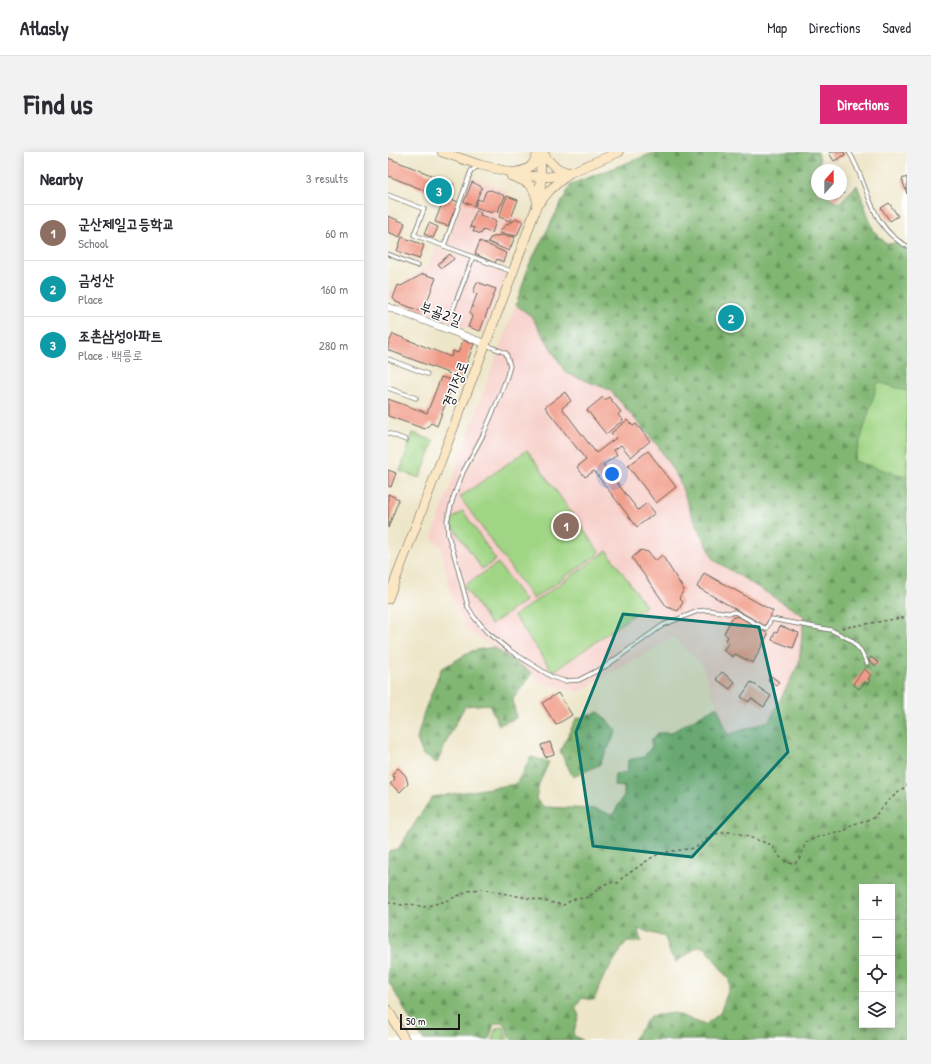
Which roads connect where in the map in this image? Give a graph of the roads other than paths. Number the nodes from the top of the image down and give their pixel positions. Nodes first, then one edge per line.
1 (442, 152) edge
2 (539, 152) edge
3 (543, 152) edge
4 (619, 152) edge
5 (849, 152) edge
6 (480, 165) junction
7 (515, 172) junction
8 (569, 173) junction
9 (541, 176) junction
10 (388, 195) edge
11 (537, 205) junction
12 (444, 246) junction
13 (907, 246) edge
14 (388, 254) edge
15 (473, 257) junction
16 (418, 266) dead end
17 (514, 272) junction
18 (388, 306) edge
19 (452, 312) dead end
20 (486, 344) junction
21 (388, 359) edge
22 (427, 374) dead end
23 (388, 388) edge
24 (416, 398) dead end
25 (388, 433) edge
26 (406, 440) dead end
27 (388, 599) edge
28 (867, 664) dead end
29 (388, 1010) edge
30 (405, 1040) edge

1 - 6 street
2 - 7 street
2 - 9 street, 경기장로
3 - 8 street
4 - 8 street
5 - 13 lane
6 - 7 street
6 - 11 street
6 - 12 lane
7 - 9 street
8 - 9 street
8 - 11 street
9 - 11 street, 경기장로
10 - 12 lane
11 - 17 street, 경기장로
12 - 15 lane
14 - 16 lane
15 - 17 lane
15 - 19 lane
17 - 20 street, 경기장로
18 - 20 street, 부골2길
20 - 27 street, 경기장로
20 - 28 lane
21 - 22 lane
23 - 24 lane
25 - 26 lane
29 - 30 street

